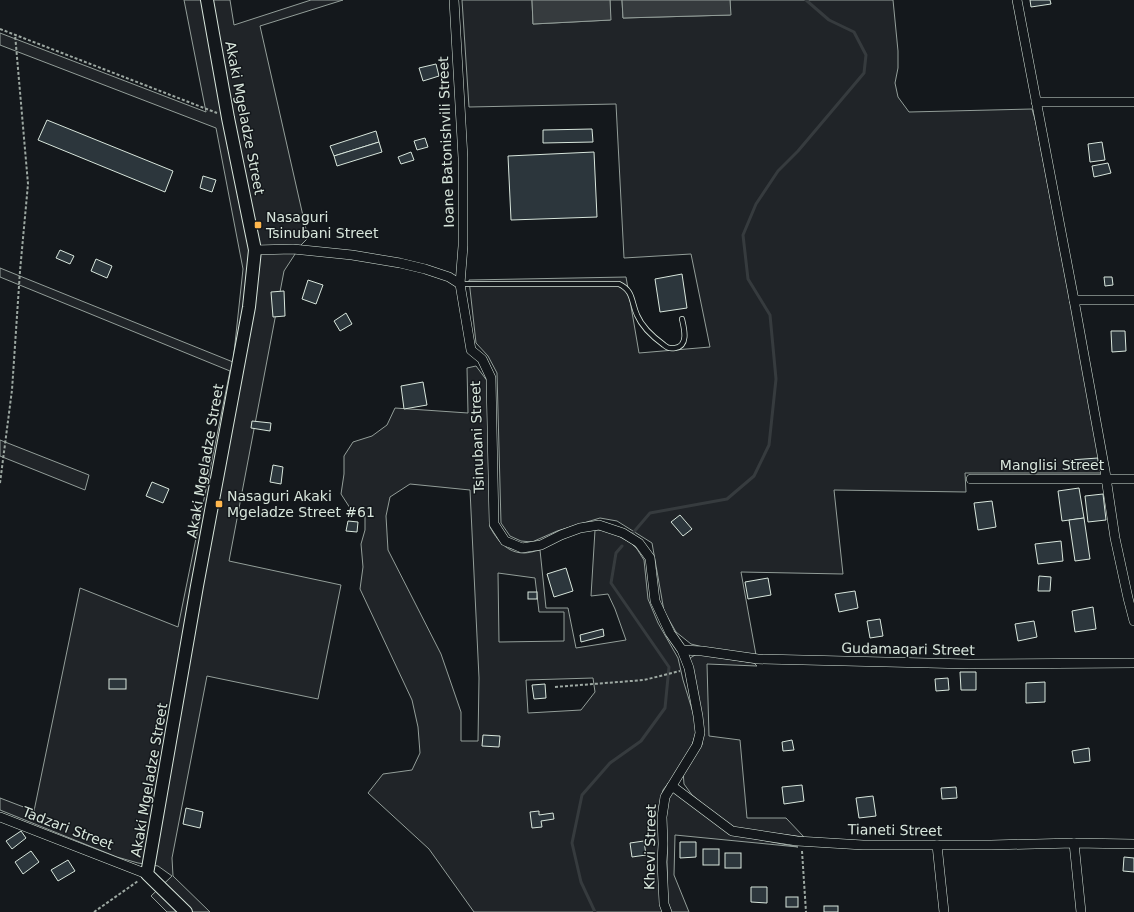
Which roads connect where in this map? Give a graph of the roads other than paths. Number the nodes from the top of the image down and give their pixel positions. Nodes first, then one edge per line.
1 (207, 0) edge
2 (454, 0) edge
3 (1017, 0) edge
4 (1036, 102) junction
5 (1134, 102) edge
6 (255, 250) junction
7 (460, 284) junction
8 (1074, 300) junction
9 (1134, 300) edge
10 (682, 319) dead end
11 (971, 479) dead end
12 (1134, 479) edge
13 (1106, 480) junction
14 (1134, 621) edge
15 (682, 650) junction
16 (1134, 663) edge
17 (672, 786) junction
18 (0, 817) edge
19 (1074, 843) junction
20 (1134, 844) edge
21 (937, 845) junction
22 (147, 874) junction
23 (186, 912) edge
24 (667, 912) edge
25 (944, 912) edge
26 (1081, 912) edge

1 - 6 street, Akaki Mgeladze Street
2 - 7 street, Ioane Batonishvili Street
3 - 4 street
4 - 5 street
4 - 8 street
6 - 7 street
6 - 22 street, Akaki Mgeladze Street
7 - 10 lane
7 - 15 street, Tsinubani Street
8 - 9 street
8 - 13 street
11 - 13 street, Manglisi Street
12 - 13 street, Manglisi Street
13 - 14 street
15 - 16 street, Gudamaqari Street
15 - 17 street, Khevi Street
17 - 21 street, Tianeti Street
17 - 24 street, Khevi Street
18 - 22 street, Tadzari Street
19 - 20 street, Tianeti Street
19 - 21 street, Tianeti Street
19 - 26 street
21 - 25 street
22 - 23 street, Akaki Mgeladze Street

